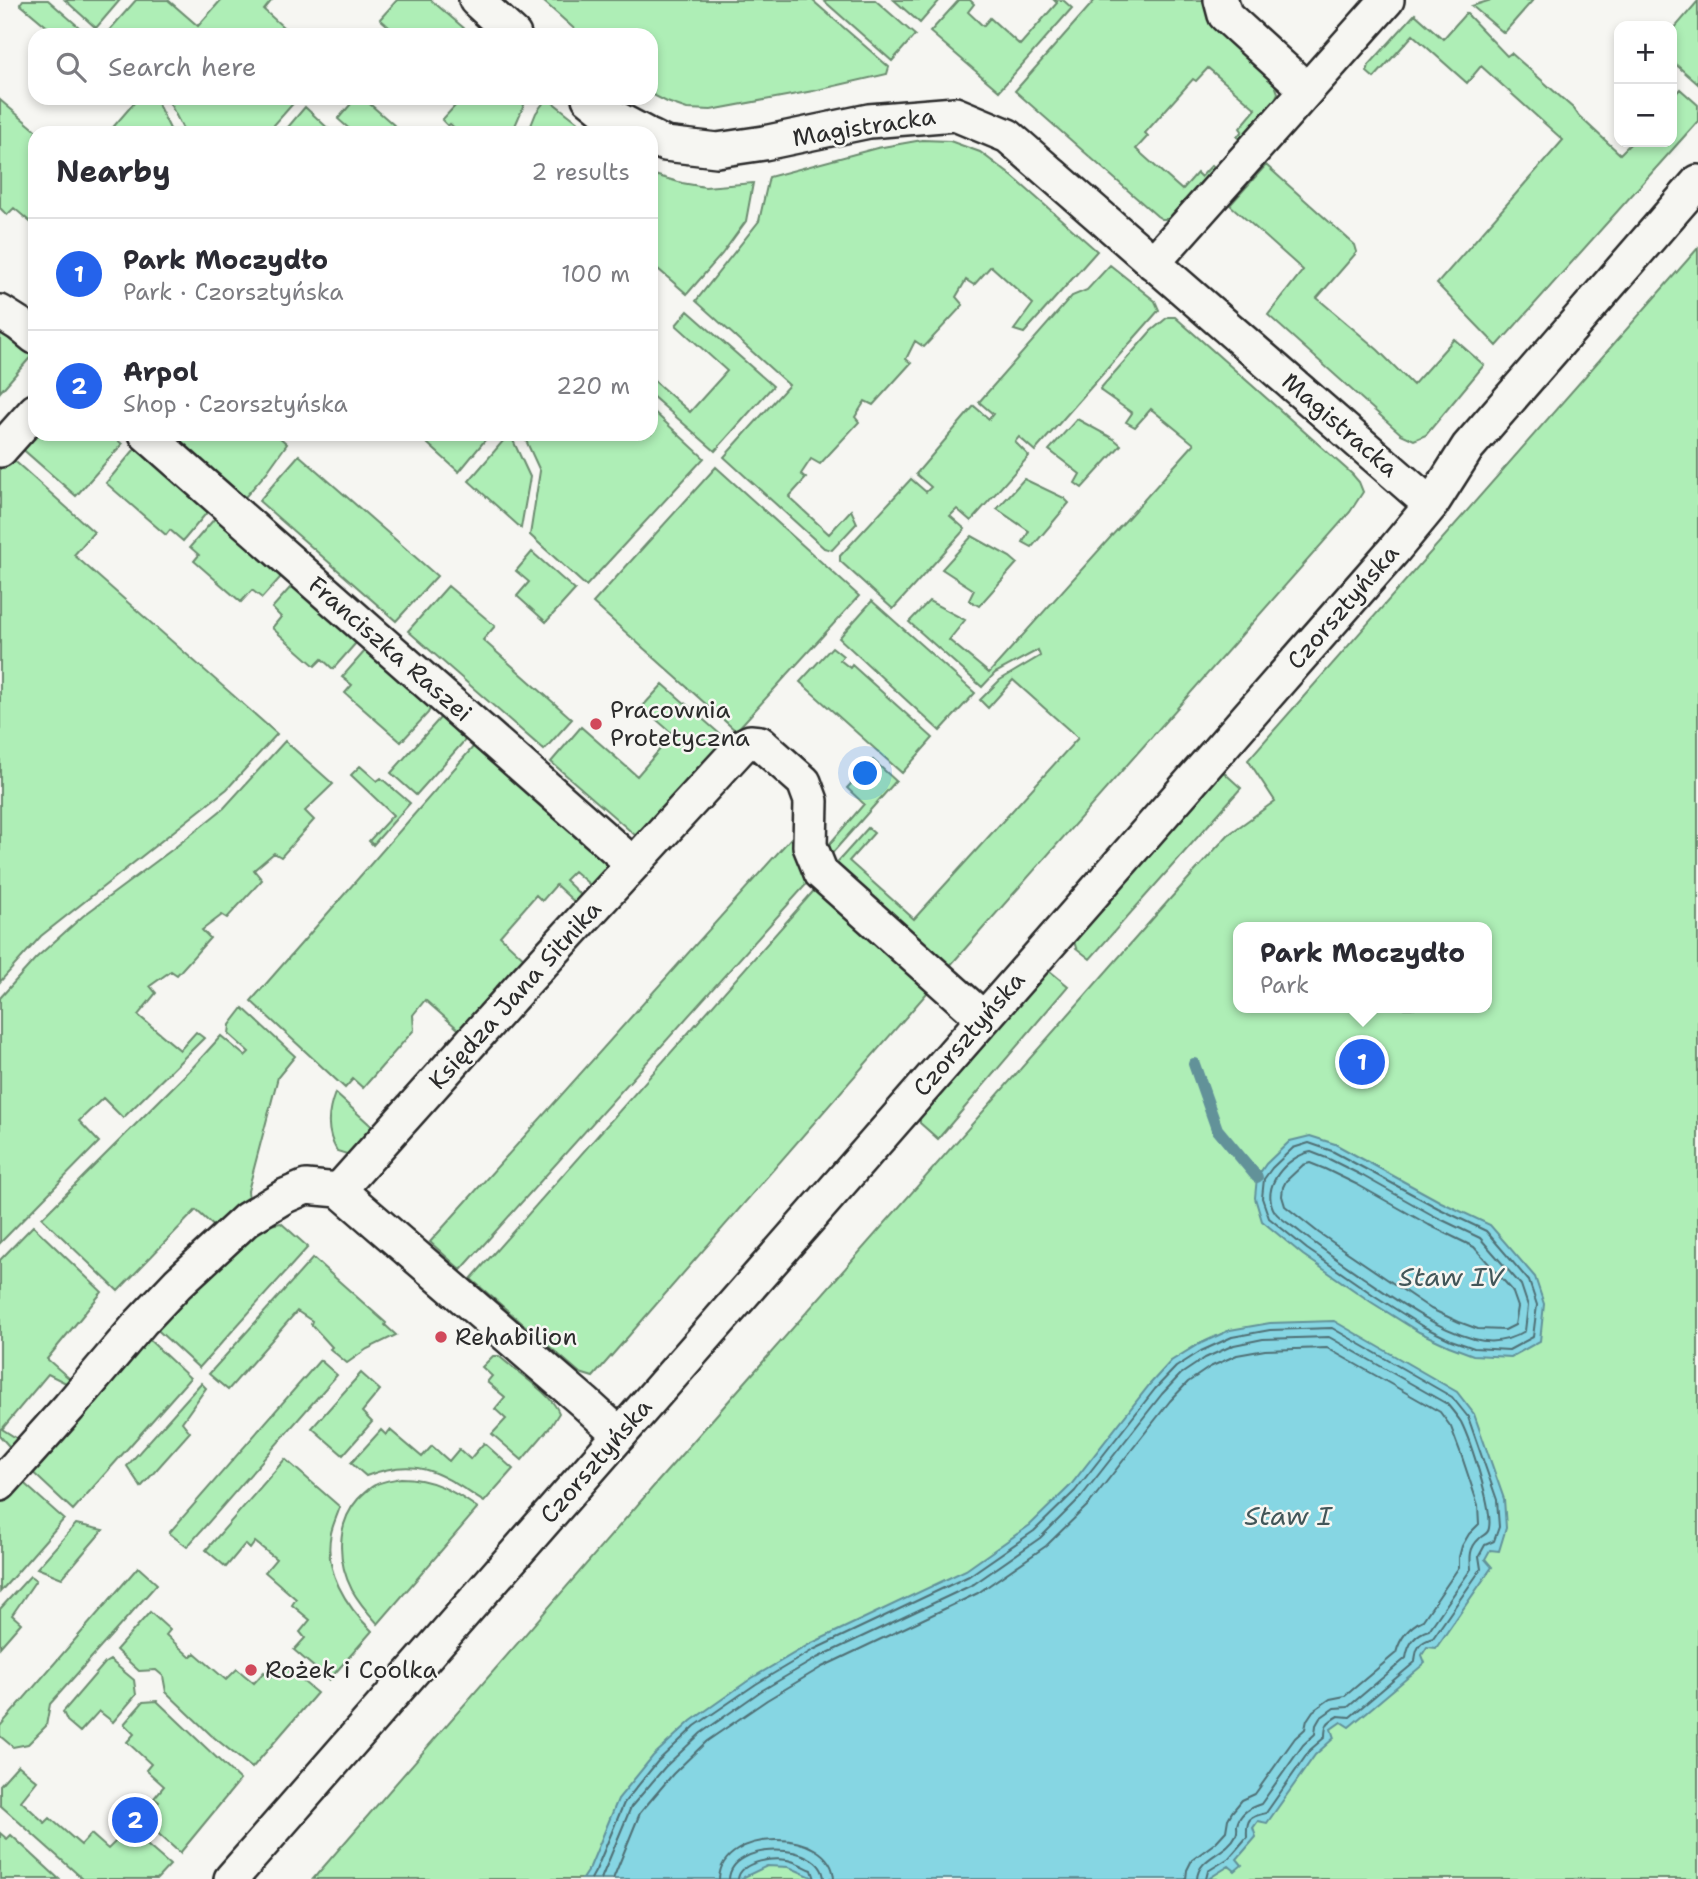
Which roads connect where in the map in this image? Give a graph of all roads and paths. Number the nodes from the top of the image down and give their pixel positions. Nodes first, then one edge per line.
1 (476, 0) edge
2 (1221, 0) edge
3 (1387, 0) edge
4 (506, 28) edge
5 (1306, 89) junction
6 (598, 105) edge
7 (631, 126) edge
8 (658, 140) edge
9 (1698, 182) edge
10 (1153, 263) junction
11 (0, 312) edge
12 (28, 331) edge
13 (28, 419) edge
14 (154, 441) edge
15 (0, 450) edge
16 (1431, 505) junction
17 (634, 864) junction
18 (983, 1018) junction
19 (339, 1190) junction
20 (620, 1434) junction
21 (0, 1484) edge
22 (231, 1879) edge

1 - 4 street
2 - 5 street
3 - 5 street
5 - 10 street
6 - 7 street
8 - 10 street, Magistracka
9 - 16 street, Czorsztyńska
10 - 16 street, Magistracka
11 - 12 street
13 - 15 street
14 - 17 street, Franciszka Raszei
16 - 18 street, Czorsztyńska
17 - 18 street, Księdza Jana Sitnika
17 - 19 street, Księdza Jana Sitnika
18 - 20 street, Czorsztyńska
19 - 20 street
19 - 21 street
20 - 22 street, Czorsztyńska

